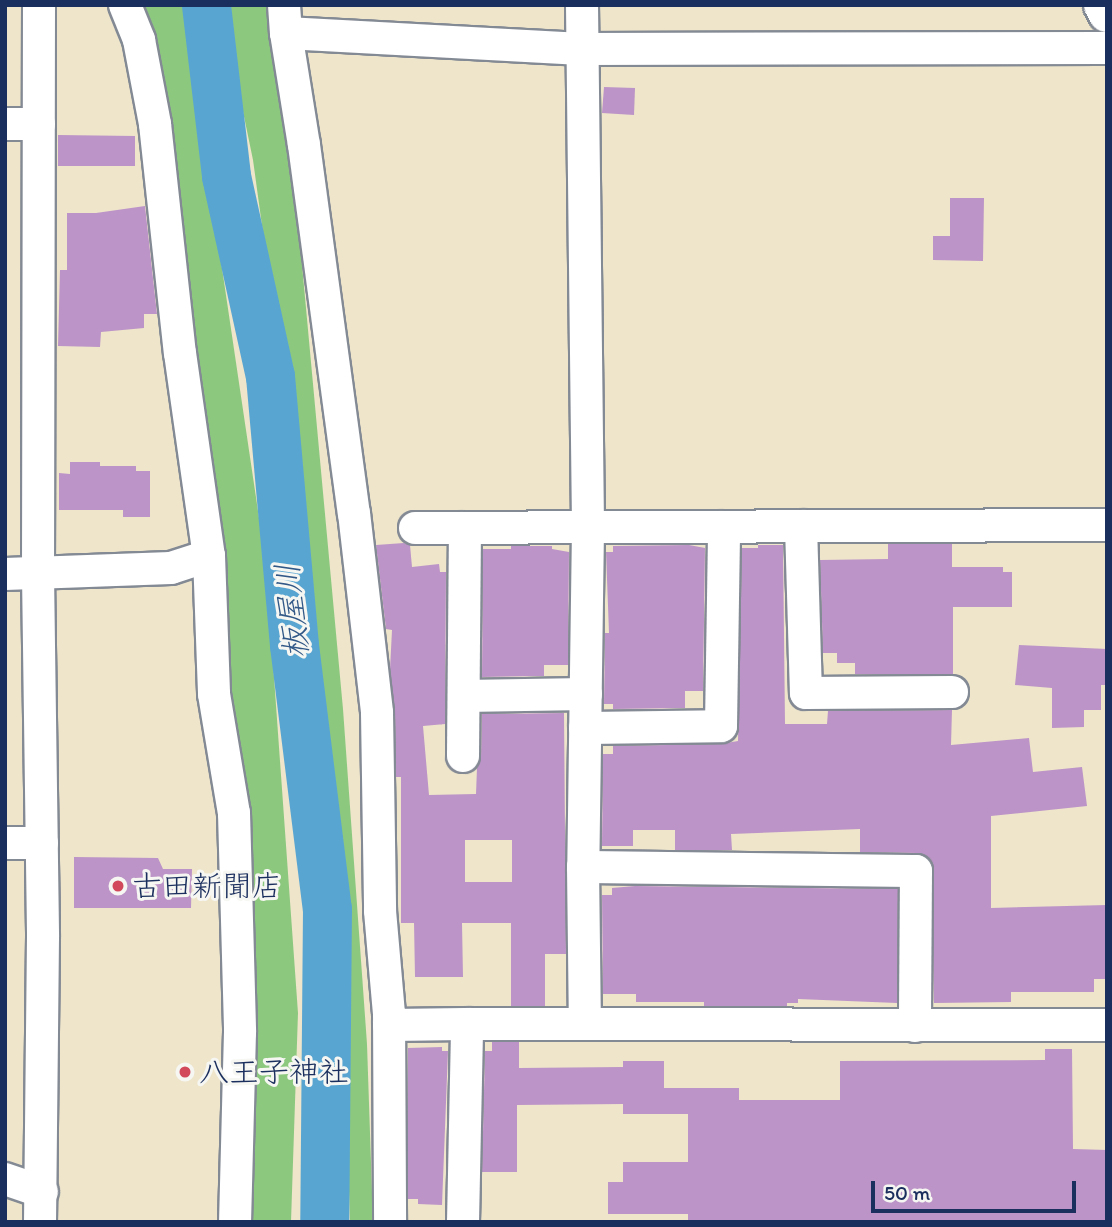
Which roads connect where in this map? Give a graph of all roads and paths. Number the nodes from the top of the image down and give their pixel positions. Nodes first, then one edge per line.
1 (39, 5) edge
2 (125, 5) edge
3 (582, 5) edge
4 (1104, 5) edge
5 (1107, 13) edge
6 (285, 19) edge
7 (1107, 48) edge
8 (582, 49) junction
9 (5, 124) edge
10 (39, 124) junction
11 (1107, 525) edge
12 (801, 526) junction
13 (724, 527) junction
14 (415, 528) dead end
15 (465, 528) junction
16 (588, 528) junction
17 (209, 556) junction
18 (5, 574) edge
19 (38, 574) junction
20 (952, 692) dead end
21 (586, 694) junction
22 (464, 696) junction
23 (585, 728) junction
24 (463, 756) dead end
25 (5, 842) edge
26 (43, 843) junction
27 (583, 867) junction
28 (467, 1024) junction
29 (584, 1024) junction
30 (389, 1025) junction
31 (1107, 1025) edge
32 (915, 1026) junction
33 (5, 1179) edge
34 (41, 1207) edge
35 (234, 1222) edge
36 (390, 1222) edge
37 (463, 1222) edge

1 - 10 street
2 - 17 street
3 - 8 street
4 - 5 street
6 - 8 street
6 - 30 street
7 - 8 street
8 - 16 street
9 - 10 street
10 - 19 street
11 - 12 street
12 - 13 street
12 - 20 street
13 - 16 street
13 - 23 street
14 - 15 street
15 - 16 street
15 - 22 street
16 - 21 street
17 - 19 street
17 - 35 street
18 - 19 street
19 - 26 street
21 - 22 street
21 - 23 street
22 - 24 street
23 - 27 street
25 - 26 street
26 - 34 street
27 - 29 street
27 - 32 street
28 - 29 street
28 - 30 street
28 - 37 street
29 - 32 street
30 - 36 street
31 - 32 street
33 - 34 street

